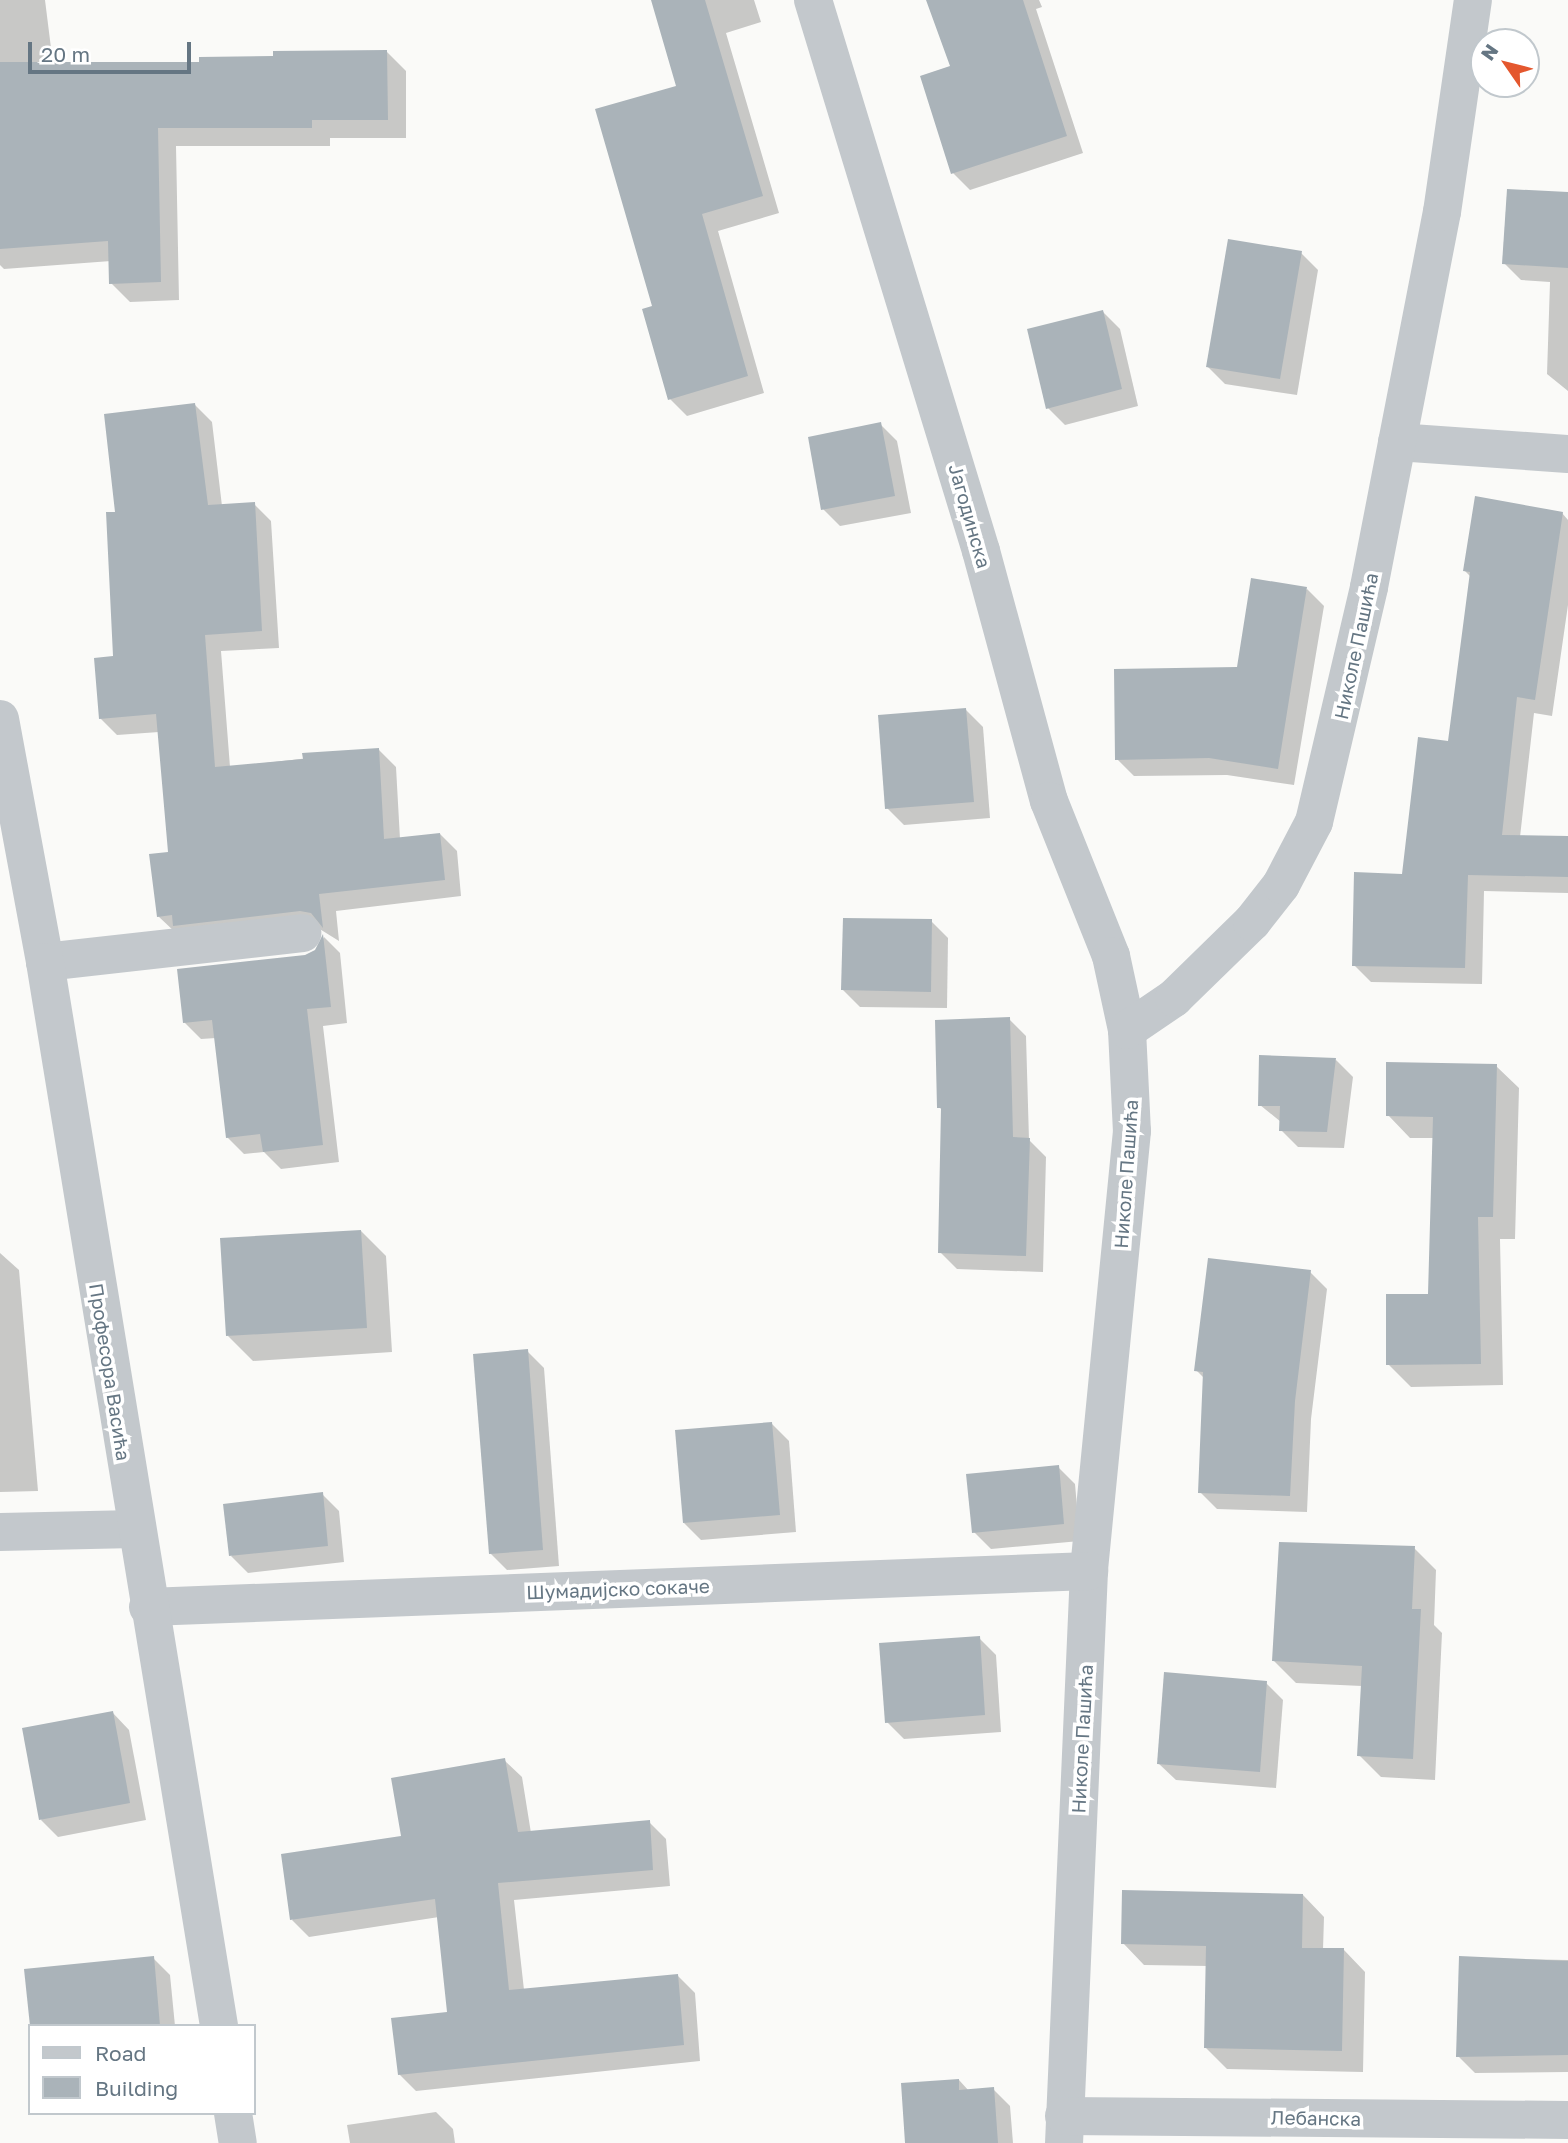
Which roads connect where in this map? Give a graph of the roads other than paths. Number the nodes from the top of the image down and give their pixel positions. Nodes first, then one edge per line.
1 (813, 0) edge
2 (1473, 0) edge
3 (1397, 442) junction
4 (1568, 454) edge
5 (0, 719) edge
6 (4, 757) edge
7 (302, 933) dead end
8 (45, 962) junction
9 (1127, 1030) junction
10 (135, 1530) junction
11 (0, 1532) edge
12 (1089, 1571) junction
13 (148, 1607) junction
14 (219, 2024) edge
15 (233, 2115) edge
16 (1568, 2120) edge
17 (1064, 2129) edge
18 (238, 2143) edge

1 - 9 street, Јагодинска
2 - 3 street, Николе Пашића
3 - 4 street
3 - 9 street, Николе Пашића
5 - 6 street, Професора Васића
6 - 8 street, Професора Васића
7 - 8 street
8 - 10 street, Професора Васића
9 - 12 street, Николе Пашића
10 - 11 street
10 - 13 street, Професора Васића
12 - 13 street, Шумадијско сокаче
12 - 17 street, Николе Пашића
13 - 14 street, Професора Васића
15 - 18 street
16 - 17 street, Лебанска

